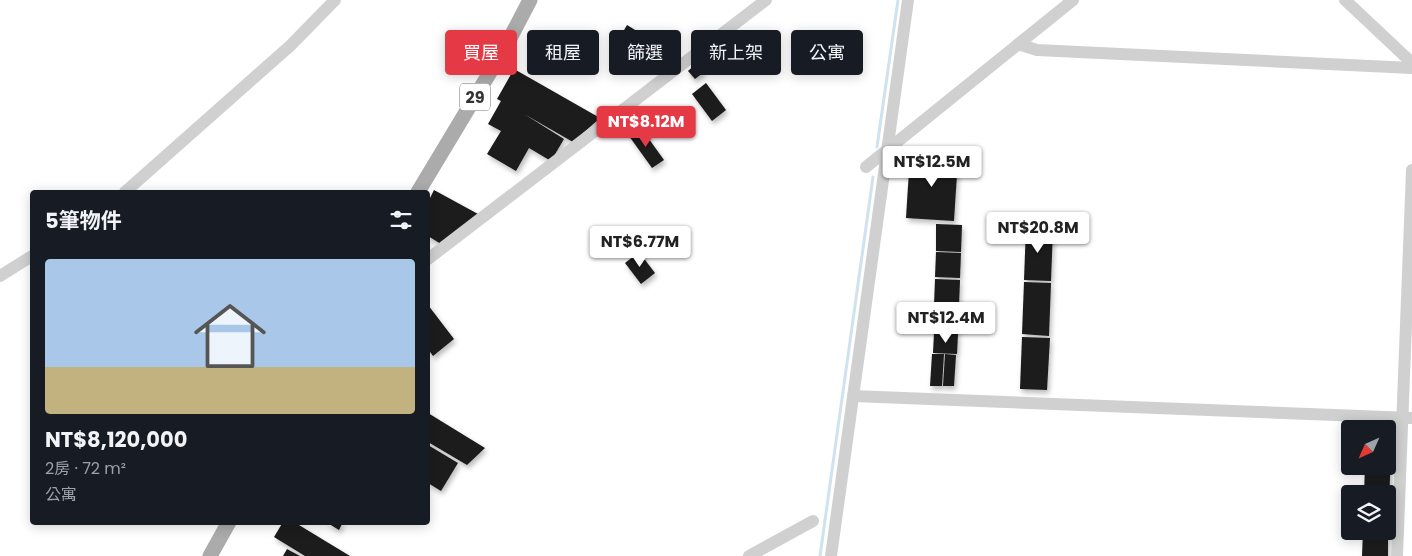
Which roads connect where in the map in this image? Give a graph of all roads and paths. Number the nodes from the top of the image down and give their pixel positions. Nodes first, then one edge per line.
1 (335, 0) edge
2 (530, 0) edge
3 (766, 0) edge
4 (908, 0) edge
5 (1073, 0) edge
6 (1345, 0) edge
7 (1018, 44) junction
8 (1412, 63) edge
9 (1412, 68) edge
10 (888, 150) junction
11 (866, 167) dead end
12 (1412, 170) edge
13 (127, 190) edge
14 (419, 190) edge
15 (30, 257) edge
16 (430, 257) edge
17 (0, 276) edge
18 (853, 396) junction
19 (1407, 418) edge
20 (812, 521) dead end
21 (227, 525) edge
22 (210, 556) edge
23 (749, 556) edge
24 (832, 556) edge
25 (1397, 556) edge

1 - 13 street
2 - 14 main road, 29
3 - 16 street
4 - 10 street
5 - 7 street
6 - 8 street
7 - 9 street
7 - 10 street
10 - 11 street
10 - 18 street
12 - 19 street
15 - 17 street
18 - 19 street
18 - 24 street
19 - 25 street
20 - 23 street
21 - 22 main road

